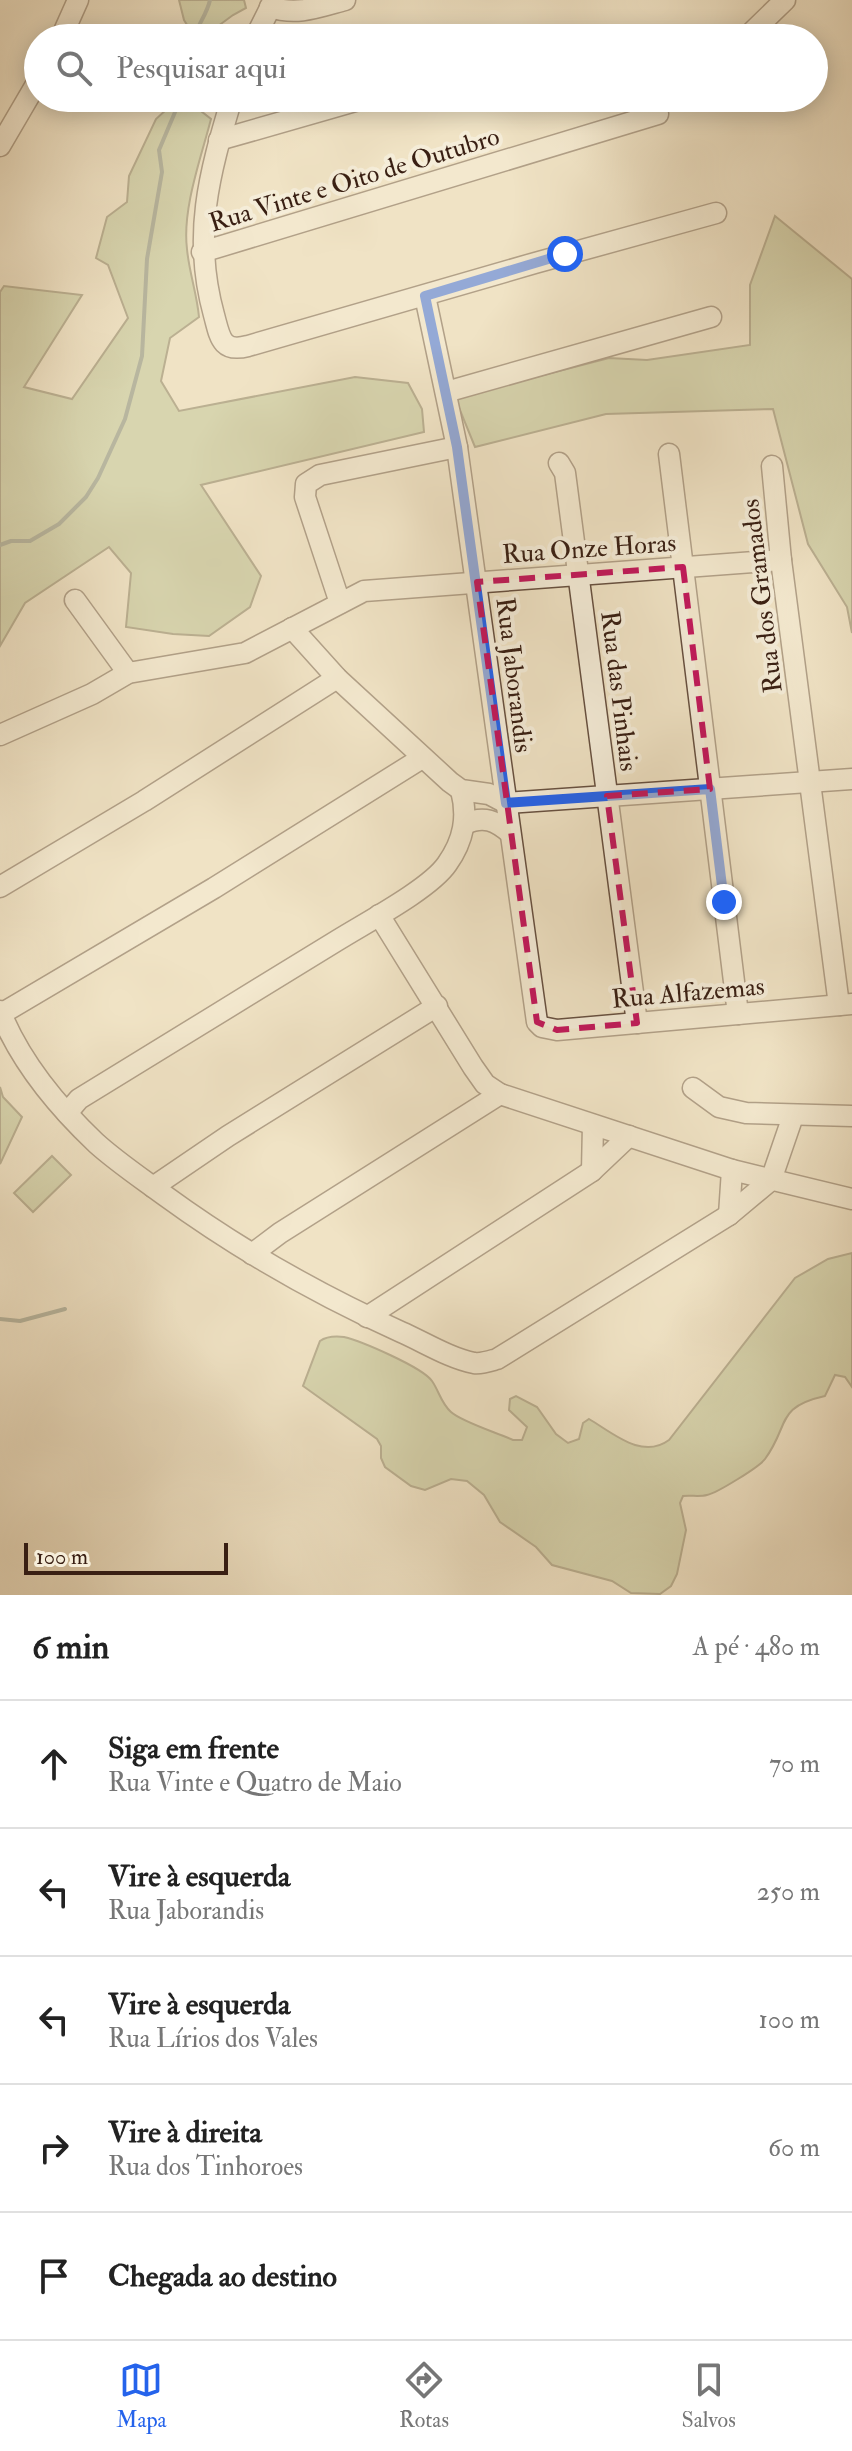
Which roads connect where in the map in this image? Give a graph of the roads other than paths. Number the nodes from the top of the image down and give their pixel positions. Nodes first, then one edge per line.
1 (78, 0) edge
2 (345, 0) edge
3 (785, 0) edge
4 (272, 4) edge
5 (67, 24) edge
6 (262, 24) edge
7 (760, 24) edge
8 (24, 105) edge
9 (228, 112) edge
10 (317, 112) edge
11 (658, 114) dead end
12 (219, 140) junction
13 (0, 146) edge
14 (716, 213) dead end
15 (202, 252) junction
16 (425, 296) junction
17 (711, 317) dead end
18 (446, 392) junction
19 (457, 447) junction
20 (669, 454) dead end
21 (559, 463) dead end
22 (772, 466) dead end
23 (781, 560) junction
24 (683, 567) junction
25 (578, 574) junction
26 (477, 582) junction
27 (75, 600) dead end
28 (340, 603) junction
29 (292, 628) junction
30 (128, 673) junction
31 (337, 678) junction
32 (0, 735) edge
33 (422, 758) junction
34 (852, 779) edge
35 (811, 782) junction
36 (710, 789) junction
37 (461, 790) junction
38 (607, 796) junction
39 (506, 803) junction
40 (465, 824) junction
41 (510, 833) junction
42 (0, 887) edge
43 (379, 915) junction
44 (845, 1005) edge
45 (437, 1006) junction
46 (0, 1012) edge
47 (738, 1014) junction
48 (535, 1015) joint
49 (637, 1023) junction
50 (693, 1088) dead end
51 (500, 1094) junction
52 (67, 1113) junction
53 (793, 1116) junction
54 (852, 1116) edge
55 (593, 1125) junction
56 (629, 1136) junction
57 (732, 1170) junction
58 (592, 1171) junction
59 (771, 1180) junction
60 (153, 1187) junction
61 (852, 1199) edge
62 (729, 1215) junction
63 (252, 1254) junction
64 (367, 1317) junction

1 - 5 street
2 - 4 street
3 - 7 street
4 - 6 street
8 - 13 street
9 - 12 street
10 - 12 street
11 - 15 street, Rua Vinte e Oito de Outubro
12 - 15 street
14 - 16 street
15 - 16 street
16 - 18 street, Rua Jaborandis
17 - 18 street
18 - 19 street, Rua Jaborandis
19 - 26 street, Rua Jaborandis
19 - 28 street
20 - 24 street
21 - 25 street, Rua das Pinhais
22 - 23 street, Rua dos Gramados
23 - 24 street, Rua Onze Horas
23 - 35 street, Rua dos Gramados
24 - 25 street, Rua Onze Horas
24 - 36 street
25 - 26 street, Rua Onze Horas
25 - 38 street, Rua das Pinhais
26 - 28 street, Rua Onze Horas
26 - 39 street, Rua Jaborandis
27 - 30 street
28 - 29 street, Rua Onze Horas
29 - 30 street, Rua Onze Horas
29 - 31 street
30 - 32 street, Rua Onze Horas
31 - 33 street
31 - 42 street
33 - 37 street
33 - 46 street
34 - 35 street
35 - 36 street
35 - 44 street, Rua dos Gramados
36 - 38 street
36 - 47 street
37 - 39 street
37 - 40 street
38 - 39 street
38 - 49 street, Rua das Pinhais
39 - 41 street, Rua Jaborandis
40 - 41 street
40 - 43 street
41 - 48 street, Rua Jaborandis
43 - 45 street
43 - 52 street
44 - 47 street, Rua Alfazemas
45 - 51 street
45 - 60 street
46 - 52 street
47 - 49 street, Rua Alfazemas
48 - 49 street, Rua Alfazemas
50 - 53 street
51 - 55 street
51 - 63 street
52 - 60 street
53 - 54 street
53 - 59 street
55 - 56 street
55 - 58 street
56 - 57 street
56 - 58 street
57 - 59 street
57 - 62 street
58 - 64 street
59 - 61 street
59 - 62 street
60 - 63 street
62 - 64 street
63 - 64 street

